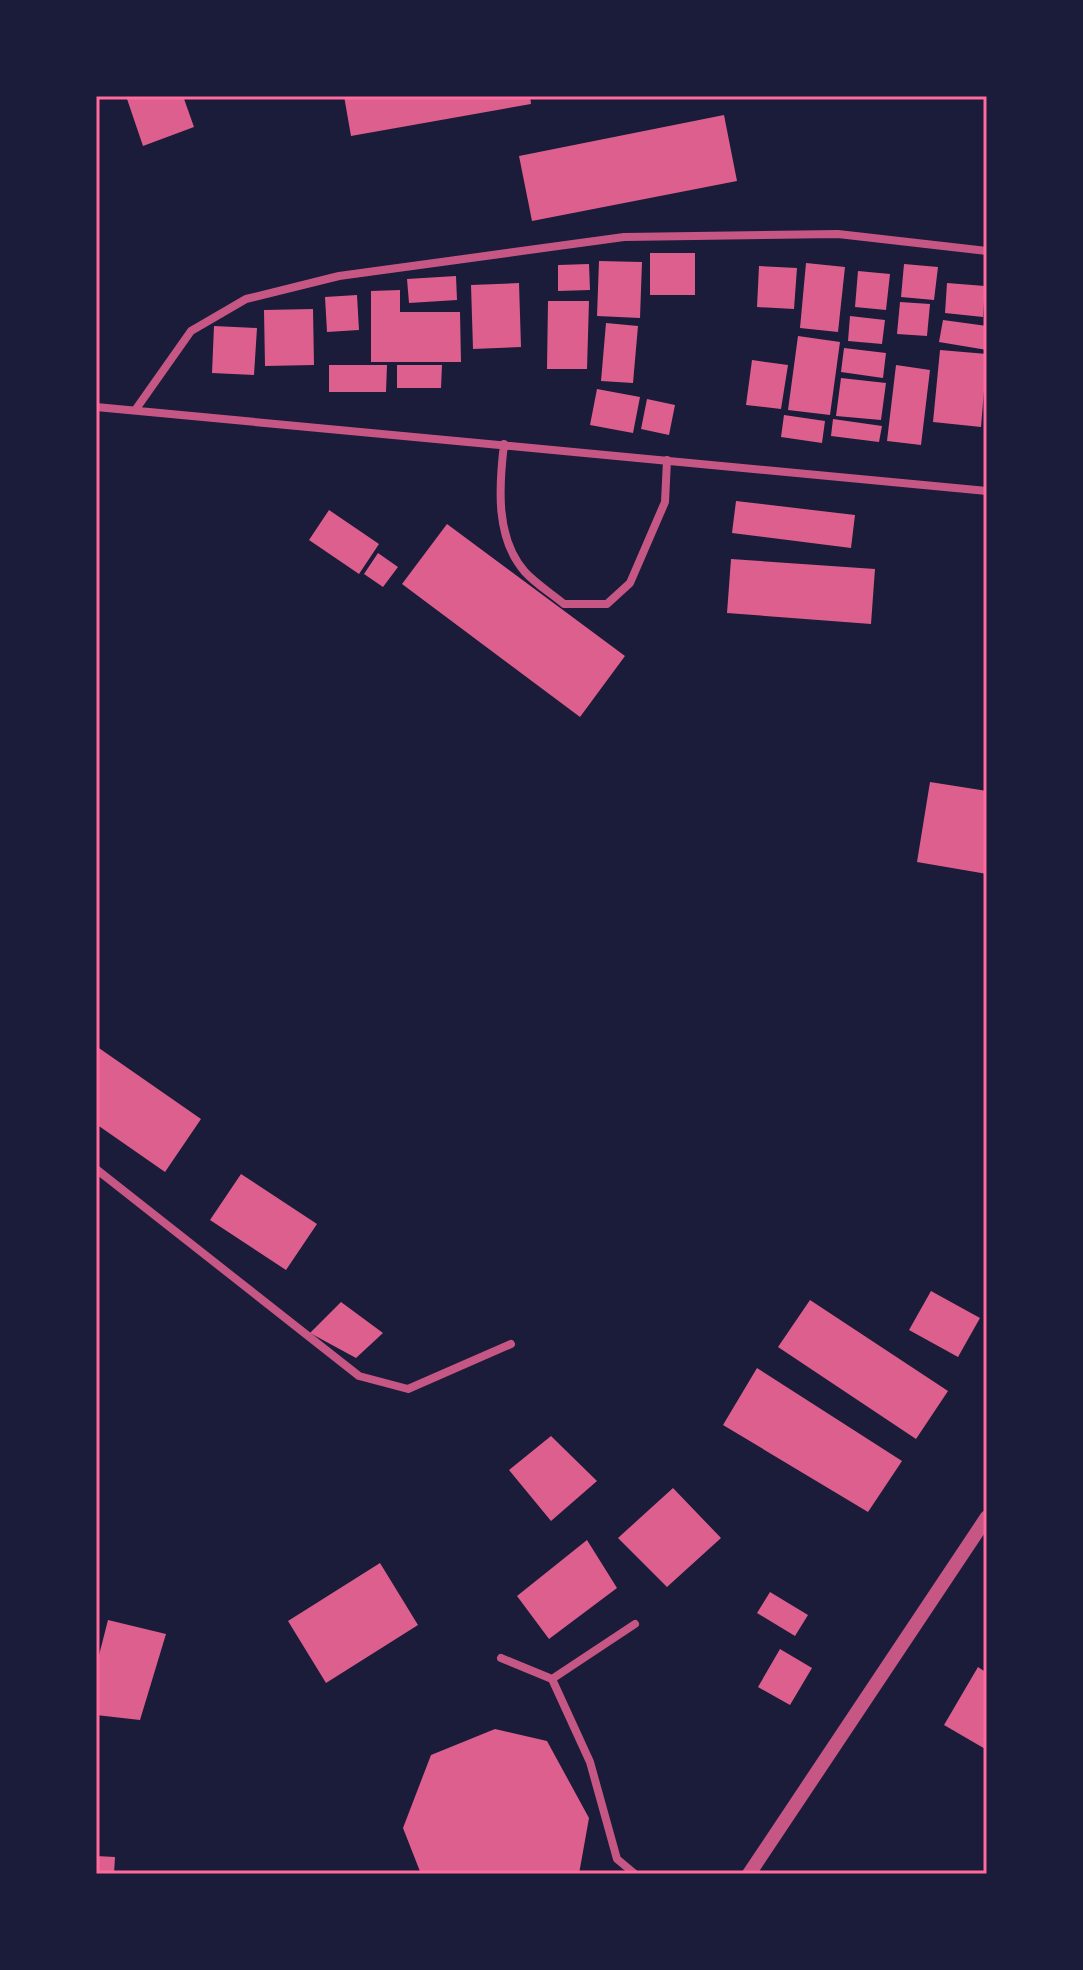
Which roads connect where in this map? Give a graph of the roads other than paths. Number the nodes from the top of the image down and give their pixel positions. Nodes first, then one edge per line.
1 (987, 251) edge
2 (96, 407) edge
3 (136, 409) junction
4 (504, 444) junction
5 (667, 460) junction
6 (987, 491) edge
7 (96, 1169) edge
8 (511, 1344) dead end
9 (987, 1517) edge
10 (635, 1624) dead end
11 (501, 1658) dead end
12 (552, 1679) junction
13 (635, 1874) edge
14 (749, 1874) edge

1 - 3 street
2 - 3 street
3 - 4 street
4 - 5 street
4 - 5 street
5 - 6 street
7 - 8 street
9 - 14 street
10 - 12 street
11 - 12 street
12 - 13 street

